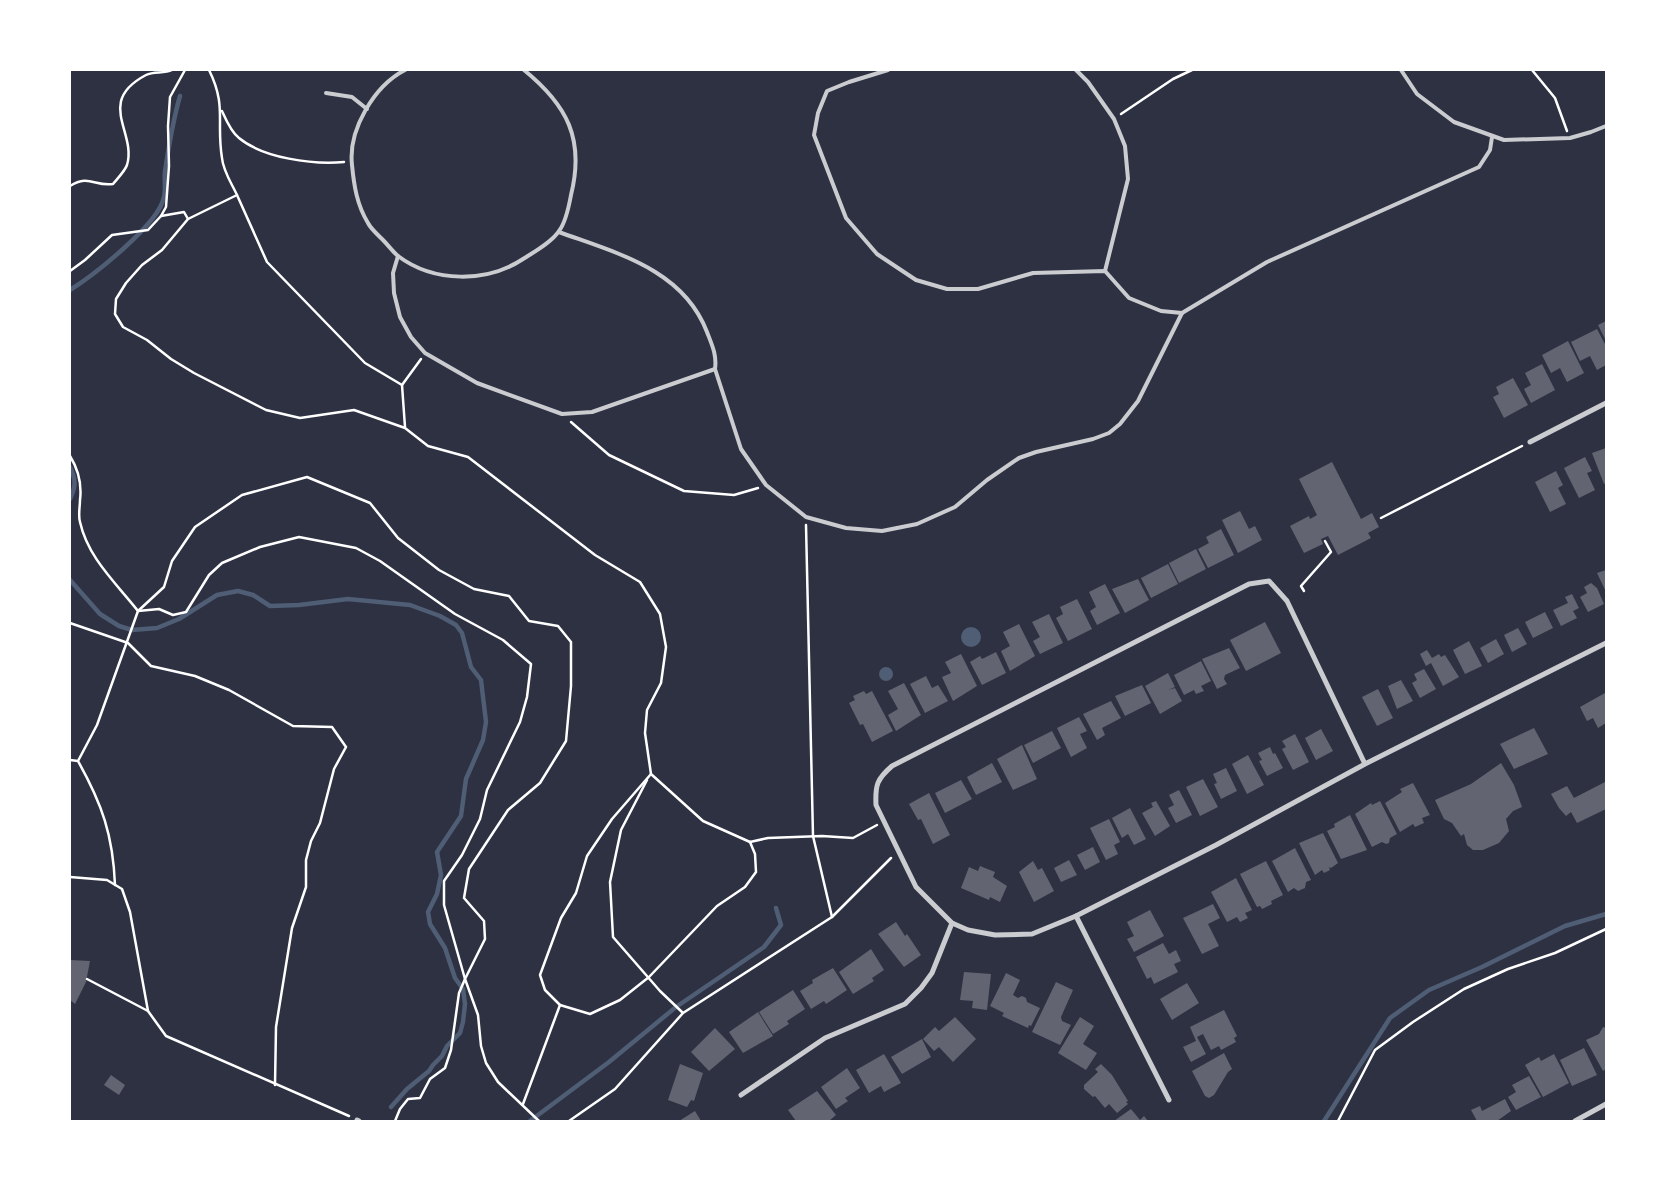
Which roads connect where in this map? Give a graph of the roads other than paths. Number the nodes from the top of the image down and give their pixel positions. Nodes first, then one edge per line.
1 (405, 70) edge
2 (524, 70) edge
3 (888, 70) edge
4 (1076, 70) edge
5 (1401, 70) edge
6 (326, 93) dead end
7 (367, 109) junction
8 (1606, 126) edge
9 (1492, 137) junction
10 (559, 232) junction
11 (398, 256) junction
12 (1105, 271) junction
13 (1182, 314) junction
14 (715, 368) junction
15 (1606, 403) edge
16 (1530, 442) road end
17 (1606, 642) edge
18 (1365, 764) junction
19 (1076, 916) junction
20 (952, 923) junction
21 (741, 1095) dead end
22 (1169, 1100) dead end
23 (1606, 1104) edge
24 (1575, 1121) edge

1 - 7 lane
2 - 10 lane
3 - 12 lane
4 - 12 lane
5 - 9 lane
6 - 7 lane
7 - 11 lane
8 - 9 lane
9 - 13 lane
10 - 11 lane
10 - 14 lane
11 - 14 lane
12 - 13 lane
13 - 14 lane
15 - 16 street
17 - 18 street
18 - 19 street
18 - 20 street
19 - 20 street
19 - 22 street
20 - 21 street
23 - 24 street

